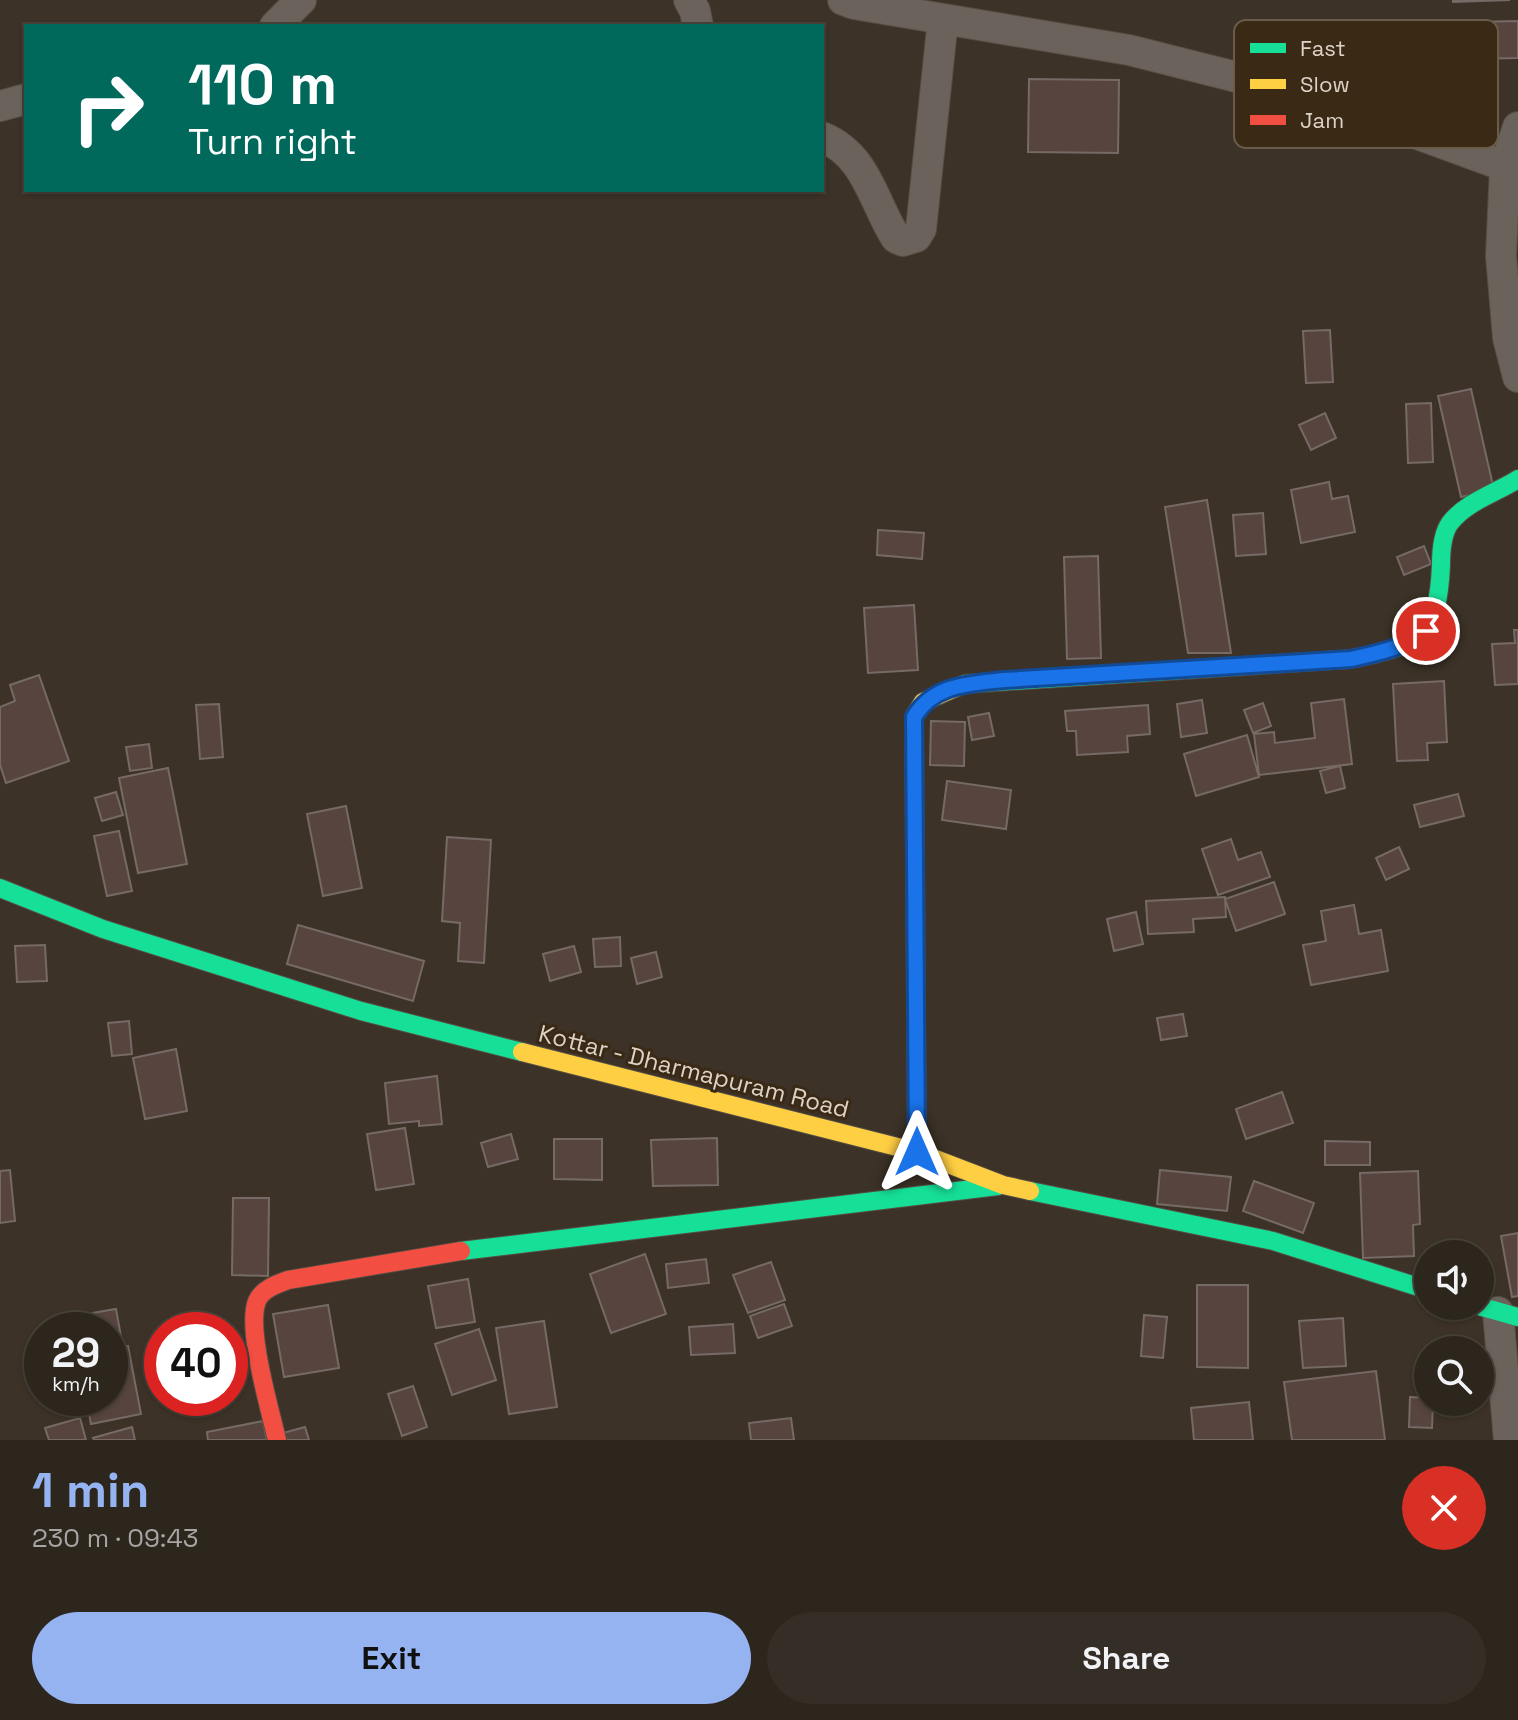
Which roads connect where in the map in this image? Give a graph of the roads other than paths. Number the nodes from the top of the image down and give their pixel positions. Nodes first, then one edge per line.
1 (301, 0) edge
2 (689, 0) edge
3 (843, 0) edge
4 (943, 19) junction
5 (277, 24) edge
6 (698, 24) edge
7 (1234, 76) edge
8 (24, 100) edge
9 (0, 106) edge
10 (1518, 127) edge
11 (824, 138) edge
12 (1454, 148) edge
13 (1511, 169) edge
14 (1518, 377) edge
15 (1518, 479) edge
16 (0, 888) edge
17 (917, 1152) junction
18 (1003, 1185) junction
19 (1414, 1286) edge
20 (1498, 1311) edge
21 (277, 1440) edge
22 (1509, 1440) edge

1 - 5 street
2 - 6 street
3 - 4 street
4 - 7 street
4 - 11 street
8 - 9 street
10 - 13 street
12 - 13 street
13 - 14 street
15 - 17 street
16 - 17 street, Kottar - Dharmapuram Road
17 - 18 street, Kottar - Dharmapuram Road
18 - 19 street, Kottar - Dharmapuram Road
18 - 21 street
20 - 22 street

